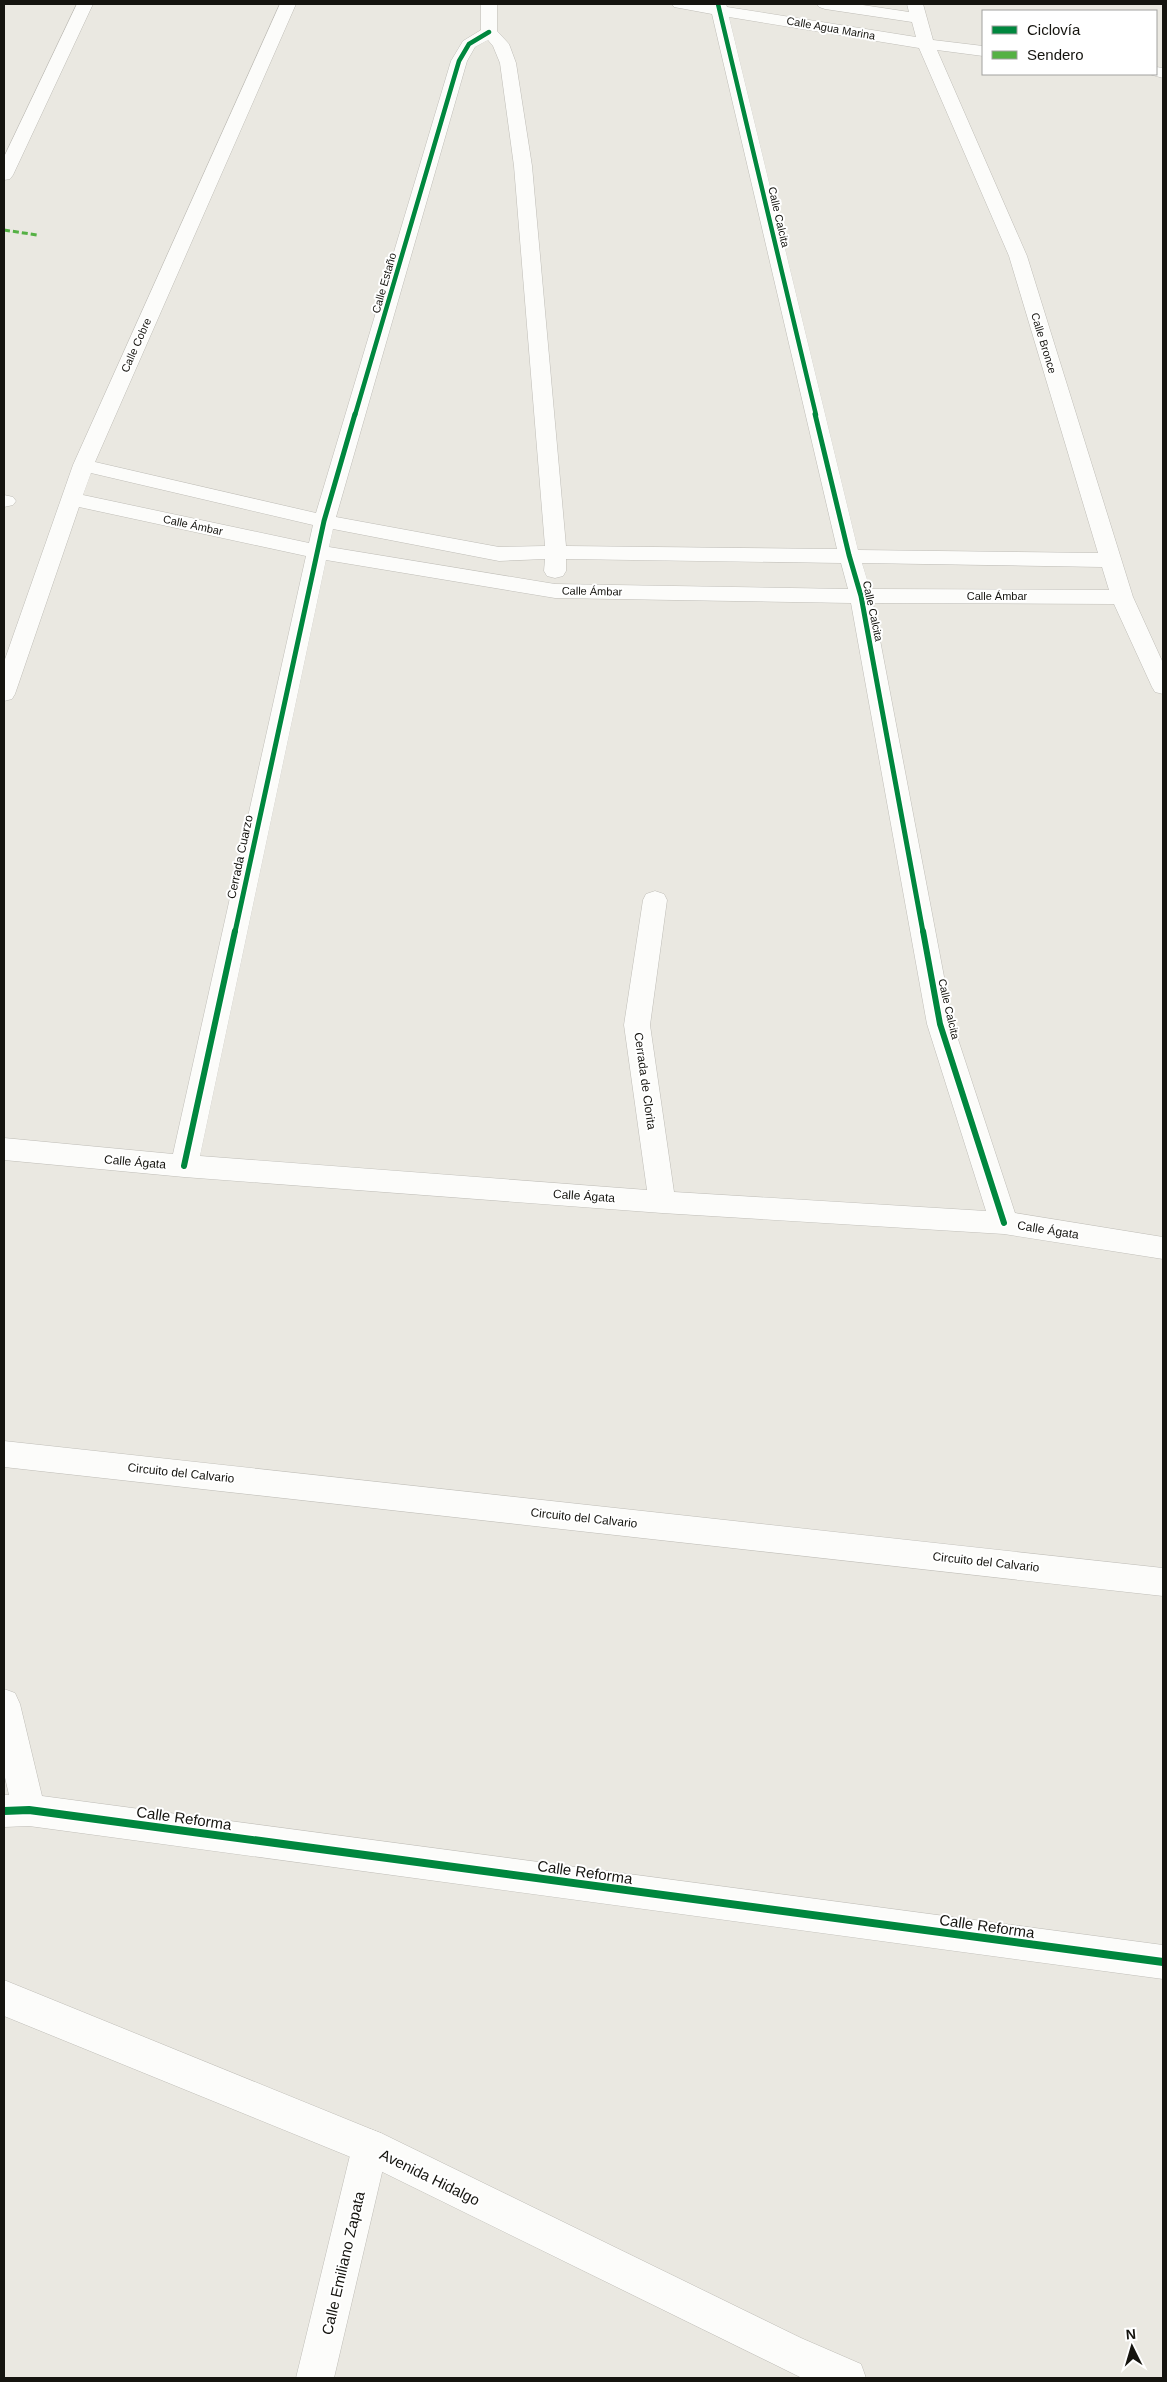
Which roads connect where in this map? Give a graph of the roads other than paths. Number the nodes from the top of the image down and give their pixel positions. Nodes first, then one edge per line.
1 (85, 4) edge
2 (288, 4) edge
3 (489, 4) edge
4 (680, 4) edge
5 (825, 4) edge
6 (719, 6) edge
7 (918, 11) edge
8 (489, 32) junction
9 (926, 44) junction
10 (982, 51) edge
11 (4, 175) edge
12 (83, 465) junction
13 (71, 499) junction
14 (324, 521) junction
15 (318, 552) junction
16 (556, 552) junction
17 (849, 555) junction
18 (1109, 560) junction
19 (555, 591) junction
20 (861, 596) junction
21 (1122, 596) junction
22 (1163, 687) edge
23 (4, 694) edge
24 (655, 900) dead end
25 (4, 1149) edge
26 (184, 1166) junction
27 (662, 1202) junction
28 (1004, 1223) junction
29 (1163, 1248) edge
30 (4, 1454) edge
31 (1163, 1582) edge
32 (4, 1704) edge
33 (17, 1811) edge
34 (1163, 1962) edge
35 (4, 1998) edge
36 (370, 2148) junction
37 (315, 2378) edge
38 (847, 2378) edge

1 - 11 street
2 - 12 street, Calle Cobre
3 - 8 street
4 - 6 street, Calle Agua Marina
5 - 7 street, Calle Agua Marina
6 - 9 street, Calle Agua Marina
6 - 17 street, Calle Calcita
7 - 9 street, Calle Bronce
8 - 14 street, Calle Estaño
8 - 16 street
9 - 10 street, Calle Agua Marina
9 - 18 street, Calle Bronce
12 - 13 street, Calle Cobre
12 - 14 street
13 - 15 street, Calle Ámbar
13 - 23 street, Calle Cobre
14 - 15 street, Calle Estaño
14 - 16 street
15 - 19 street, Calle Ámbar
15 - 26 street, Cerrada Cuarzo
16 - 17 street
16 - 19 street
17 - 18 street
17 - 20 street, Calle Calcita
18 - 21 street, Calle Bronce
19 - 20 street, Calle Ámbar
20 - 21 street, Calle Ámbar
20 - 28 street, Calle Calcita
21 - 22 street, Calle Bronce
24 - 27 street, Cerrada de Clorita
25 - 26 street, Calle Ágata
26 - 27 street, Calle Ágata
27 - 28 street, Calle Ágata
28 - 29 street, Calle Ágata
30 - 31 street, Circuito del Calvario
32 - 33 street
33 - 34 street, Calle Reforma
35 - 36 street, Avenida Hidalgo
36 - 37 street, Calle Emiliano Zapata
36 - 38 street, Avenida Hidalgo

